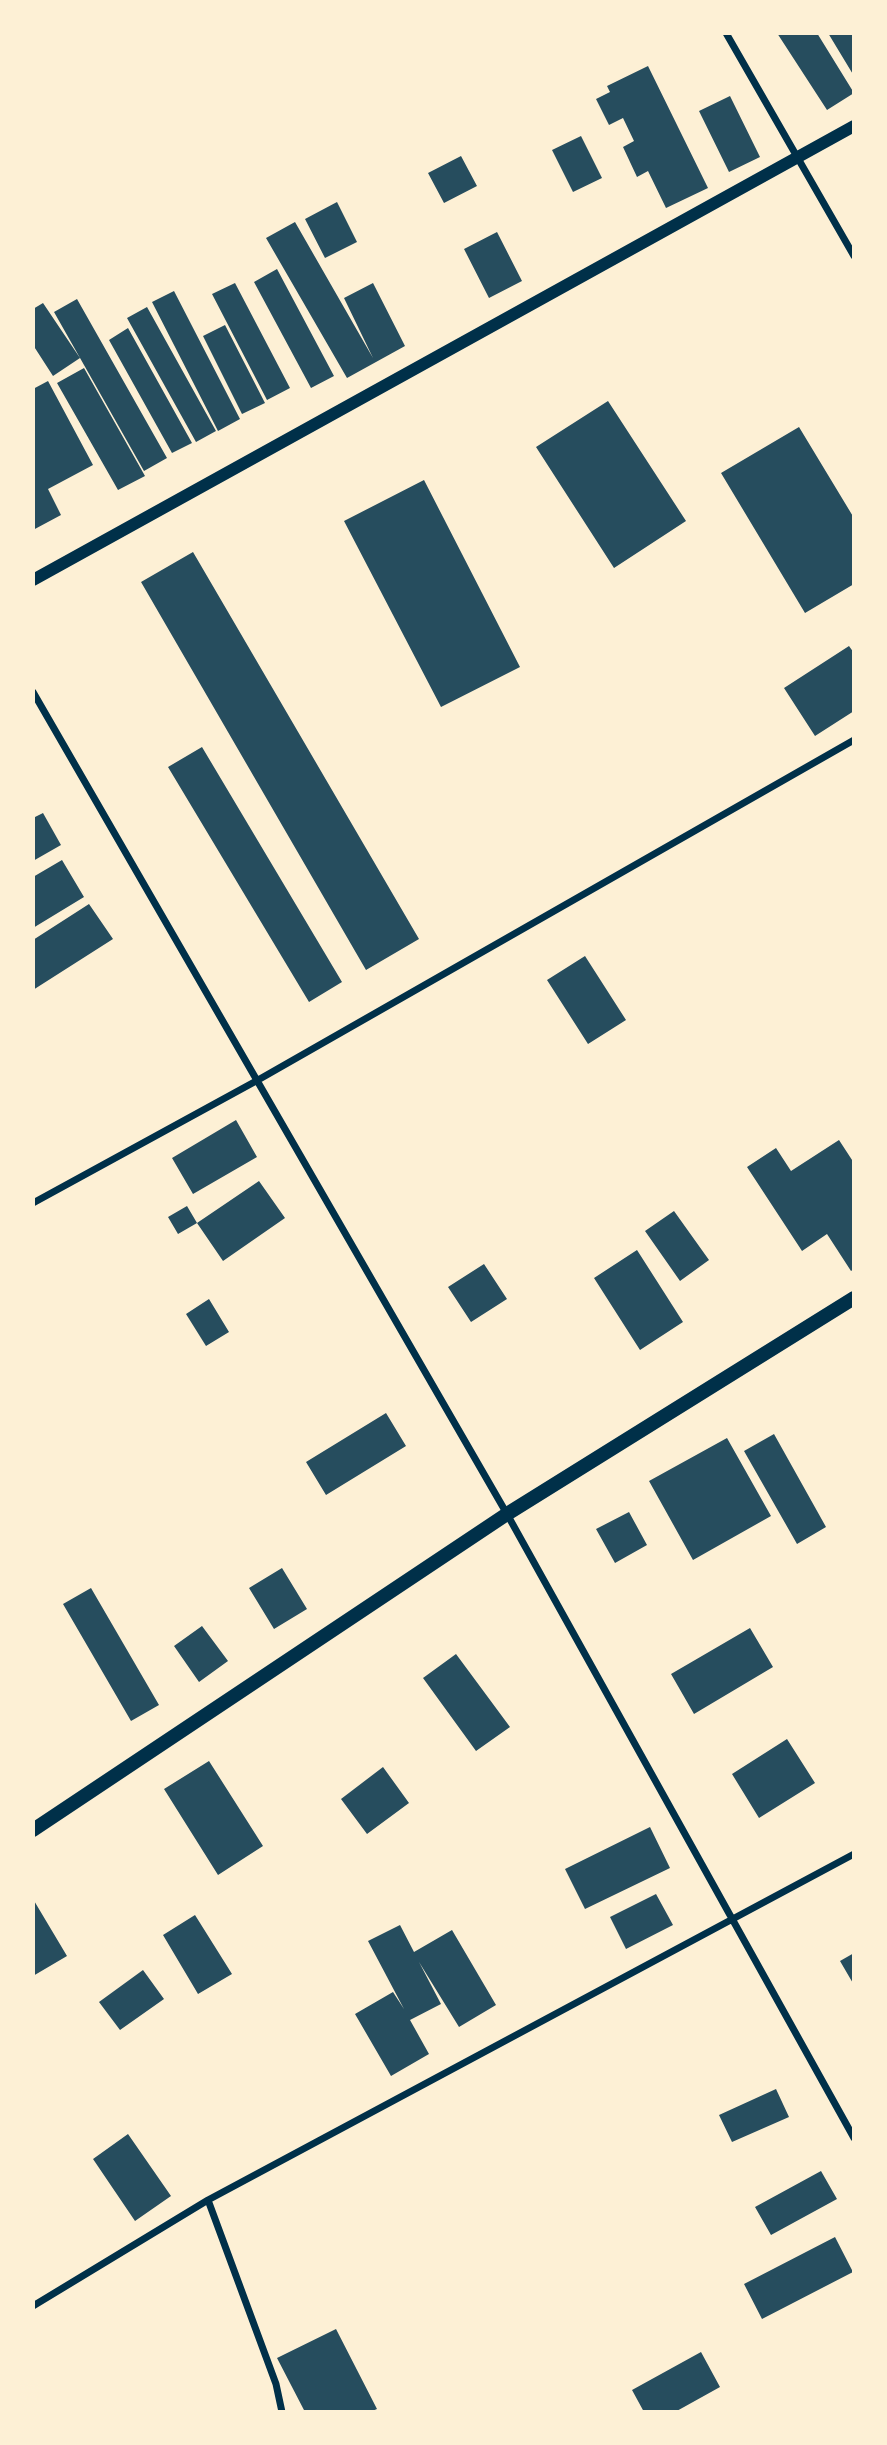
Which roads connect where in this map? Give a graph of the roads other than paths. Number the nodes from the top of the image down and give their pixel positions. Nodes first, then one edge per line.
1 (726, 33) edge
2 (854, 126) edge
3 (796, 158) junction
4 (854, 256) edge
5 (33, 580) edge
6 (33, 692) edge
7 (854, 740) edge
8 (258, 1080) junction
9 (33, 1203) edge
10 (854, 1298) edge
11 (508, 1514) junction
12 (33, 1830) edge
13 (854, 1854) edge
14 (733, 1919) junction
15 (854, 2137) edge
16 (208, 2200) junction
17 (33, 2306) edge
18 (282, 2412) edge

1 - 3 street
2 - 3 street
3 - 4 street
3 - 5 street
6 - 8 street
7 - 8 street
8 - 9 street
8 - 11 street
10 - 11 main road
11 - 12 main road
11 - 14 street
13 - 14 street
14 - 15 street
14 - 16 street
16 - 17 street
16 - 18 street

